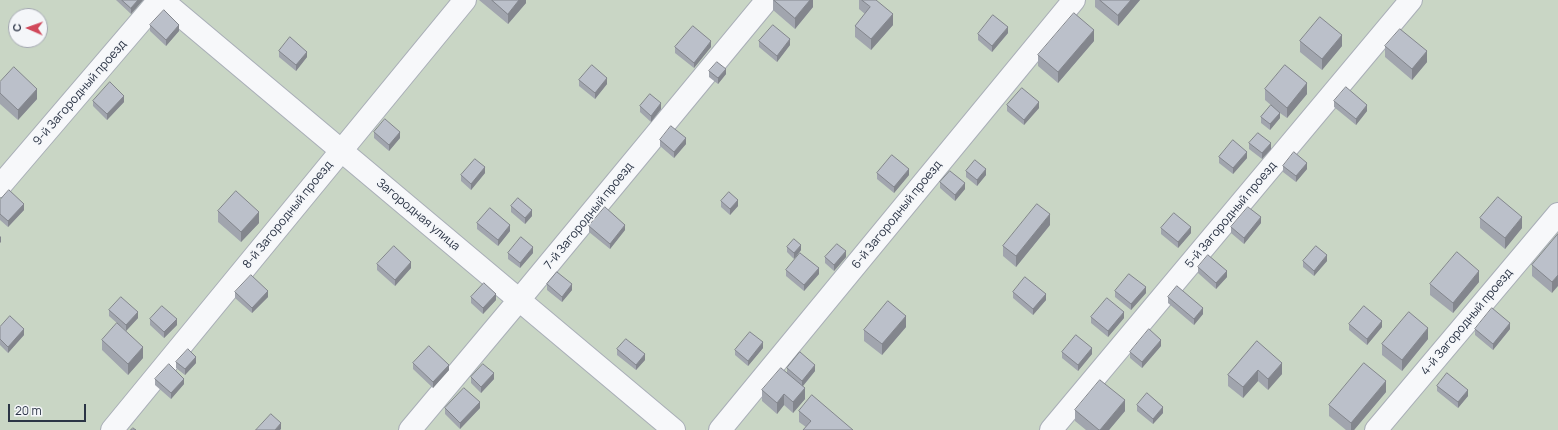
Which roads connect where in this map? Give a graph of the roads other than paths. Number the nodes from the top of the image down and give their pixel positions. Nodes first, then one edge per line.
1 (160, 0) edge
2 (465, 0) edge
3 (767, 0) edge
4 (1074, 0) edge
5 (1411, 0) edge
6 (341, 150) junction
7 (0, 186) edge
8 (1558, 214) edge
9 (519, 300) junction
10 (112, 430) edge
11 (410, 430) edge
12 (674, 430) edge
13 (720, 430) edge
14 (1051, 430) edge
15 (1376, 430) edge

1 - 6 street, Загородная улица
1 - 7 street, 9-й Загородный проезд
2 - 6 street, 8-й Загородный проезд
3 - 9 street, 7-й Загородный проезд
4 - 13 street, 6-й Загородный проезд
5 - 14 street, 5-й Загородный проезд
6 - 9 street, Загородная улица
6 - 10 street, 8-й Загородный проезд
8 - 15 street, 4-й Загородный проезд
9 - 11 street, 7-й Загородный проезд
9 - 12 street, Загородная улица

